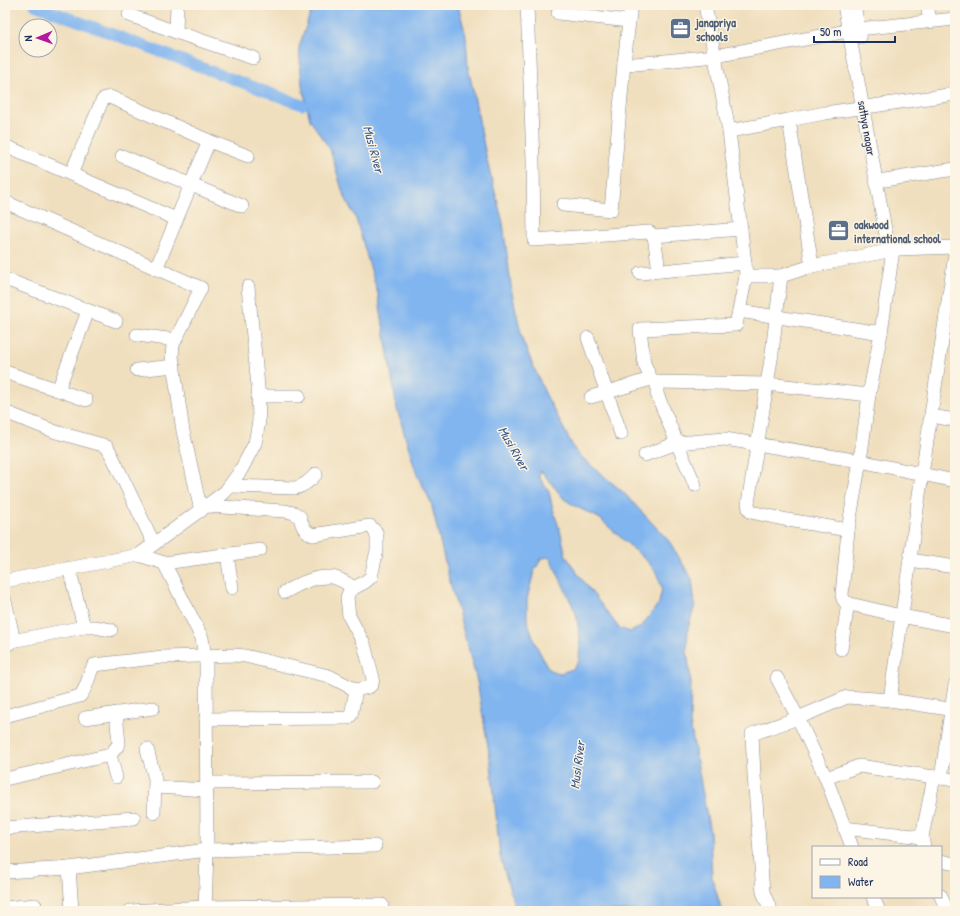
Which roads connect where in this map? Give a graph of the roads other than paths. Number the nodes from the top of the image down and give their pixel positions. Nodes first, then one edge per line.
1 (177, 5) edge
2 (527, 5) edge
3 (631, 5) edge
4 (705, 5) edge
5 (844, 5) edge
6 (854, 5) edge
7 (927, 5) edge
8 (558, 13) dead end
9 (129, 15) dead end
10 (955, 19) edge
11 (629, 21) junction
12 (930, 21) junction
13 (854, 30) junction
14 (176, 32) junction
15 (715, 56) junction
16 (253, 58) dead end
17 (624, 64) junction
18 (955, 94) edge
19 (867, 106) junction
20 (789, 120) junction
21 (729, 131) junction
22 (209, 141) junction
23 (5, 146) edge
24 (122, 156) dead end
25 (248, 156) dead end
26 (955, 169) edge
27 (71, 174) junction
28 (885, 180) junction
29 (191, 185) junction
30 (5, 202) edge
31 (563, 205) dead end
32 (242, 206) dead end
33 (176, 219) junction
34 (741, 229) junction
35 (654, 236) junction
36 (955, 247) edge
37 (893, 250) junction
38 (955, 255) edge
39 (812, 266) junction
40 (156, 269) junction
41 (746, 269) junction
42 (660, 271) junction
43 (640, 273) dead end
44 (781, 276) junction
45 (6, 284) edge
46 (248, 287) dead end
47 (88, 311) junction
48 (739, 311) junction
49 (777, 317) junction
50 (116, 321) dead end
51 (880, 333) junction
52 (137, 335) dead end
53 (588, 338) dead end
54 (175, 340) junction
55 (174, 366) junction
56 (137, 370) dead end
57 (5, 372) edge
58 (654, 381) junction
59 (767, 384) junction
60 (58, 390) junction
61 (606, 391) junction
62 (869, 395) junction
63 (258, 396) junction
64 (299, 396) dead end
65 (591, 397) dead end
66 (86, 400) dead end
67 (5, 412) edge
68 (932, 416) junction
69 (955, 420) edge
70 (621, 434) dead end
71 (677, 443) junction
72 (758, 445) junction
73 (645, 455) dead end
74 (860, 461) junction
75 (316, 474) dead end
76 (922, 474) junction
77 (955, 481) edge
78 (695, 485) dead end
79 (230, 486) junction
80 (204, 509) junction
81 (848, 530) junction
82 (154, 544) junction
83 (260, 550) dead end
84 (227, 554) junction
85 (139, 555) junction
86 (910, 560) junction
87 (164, 563) junction
88 (955, 567) edge
89 (69, 568) junction
90 (5, 581) edge
91 (232, 588) dead end
92 (354, 588) junction
93 (285, 592) dead end
94 (5, 601) edge
95 (848, 603) junction
96 (902, 616) junction
97 (955, 626) edge
98 (84, 627) junction
99 (111, 630) dead end
100 (9, 643) edge
101 (841, 649) dead end
102 (205, 656) junction
103 (777, 678) dead end
104 (955, 685) edge
105 (356, 690) junction
106 (890, 700) junction
107 (153, 708) dead end
108 (953, 709) edge
109 (116, 713) junction
110 (5, 716) edge
111 (85, 718) dead end
112 (798, 718) junction
113 (206, 719) junction
114 (147, 749) dead end
115 (110, 755) junction
116 (116, 777) dead end
117 (826, 778) junction
118 (938, 778) junction
119 (5, 779) edge
120 (955, 780) edge
121 (372, 782) dead end
122 (155, 787) junction
123 (207, 787) junction
124 (154, 813) dead end
125 (134, 818) dead end
126 (5, 828) edge
127 (844, 828) junction
128 (923, 842) edge
129 (374, 846) dead end
130 (852, 846) edge
131 (207, 850) junction
132 (942, 861) edge
133 (955, 864) edge
134 (69, 868) junction
135 (5, 872) edge
136 (874, 898) edge
137 (942, 898) edge
138 (382, 905) dead end
139 (5, 908) edge
140 (205, 909) edge
141 (35, 911) edge
142 (72, 911) edge
143 (130, 911) edge
144 (771, 911) edge
145 (879, 911) edge
146 (947, 911) edge

1 - 14 street
2 - 35 street
3 - 11 street
4 - 15 street
5 - 13 street, sathya nagar
6 - 13 street, sathya nagar
7 - 12 street
8 - 11 street
9 - 14 street
10 - 12 street
11 - 17 street
12 - 13 street
13 - 15 street
13 - 19 street, sathya nagar
14 - 16 street
15 - 17 street
15 - 21 street
17 - 31 street
18 - 19 street
19 - 20 street
19 - 28 street, sathya nagar
19 - 37 street, sathya nagar
20 - 21 street
20 - 39 street
21 - 34 street
22 - 25 street
22 - 27 street
22 - 29 street
23 - 27 street
24 - 29 street
26 - 28 street
27 - 33 street
28 - 37 street, sathya nagar
29 - 32 street
29 - 33 street
30 - 40 street
33 - 40 street
34 - 35 street
34 - 41 street
35 - 42 street
36 - 37 street
37 - 39 street
37 - 51 street
38 - 68 street
39 - 44 street
40 - 54 street
41 - 42 street
41 - 44 street
41 - 48 street
42 - 43 street
44 - 49 street
45 - 47 street
46 - 63 street
47 - 50 street
47 - 60 street
48 - 49 street
48 - 58 street
49 - 51 street
49 - 59 street
51 - 62 street
52 - 54 street
53 - 61 street
54 - 55 street
55 - 56 street
55 - 80 street
57 - 60 street
58 - 59 street
58 - 61 street
58 - 71 street
59 - 62 street
59 - 72 street
60 - 66 street
61 - 65 street
61 - 70 street
62 - 74 street
63 - 64 street
63 - 79 street
67 - 82 street
68 - 69 street
68 - 76 street
71 - 72 street
71 - 73 street
71 - 78 street
72 - 74 street
72 - 81 street
74 - 76 street
74 - 81 street
75 - 79 street
76 - 77 street
76 - 86 street
79 - 80 street
80 - 82 street
80 - 92 street
81 - 95 street
82 - 85 street
83 - 84 street
84 - 87 street
84 - 91 street
85 - 87 street
85 - 89 street
86 - 88 street
86 - 96 street
87 - 102 street
89 - 90 street
89 - 98 street
92 - 93 street
92 - 105 street
94 - 100 street
95 - 96 street
95 - 101 street
96 - 97 street
96 - 106 street
98 - 99 street
98 - 100 street
102 - 105 street
102 - 110 street
102 - 113 street
103 - 112 street
104 - 108 street
105 - 113 street
106 - 108 street
106 - 112 street
107 - 109 street
108 - 118 street
109 - 111 street
109 - 115 street
112 - 117 street
112 - 144 street
113 - 123 street
114 - 122 street
115 - 116 street
115 - 119 street
117 - 118 street
117 - 127 street
118 - 120 street
118 - 128 street
121 - 123 street
122 - 123 street
122 - 124 street
123 - 131 street
125 - 126 street
127 - 128 street
127 - 130 street
129 - 131 street
131 - 134 street
131 - 140 street
132 - 133 street
134 - 135 street
134 - 142 street
136 - 145 street
137 - 146 street
138 - 140 street
139 - 141 street
140 - 143 street

